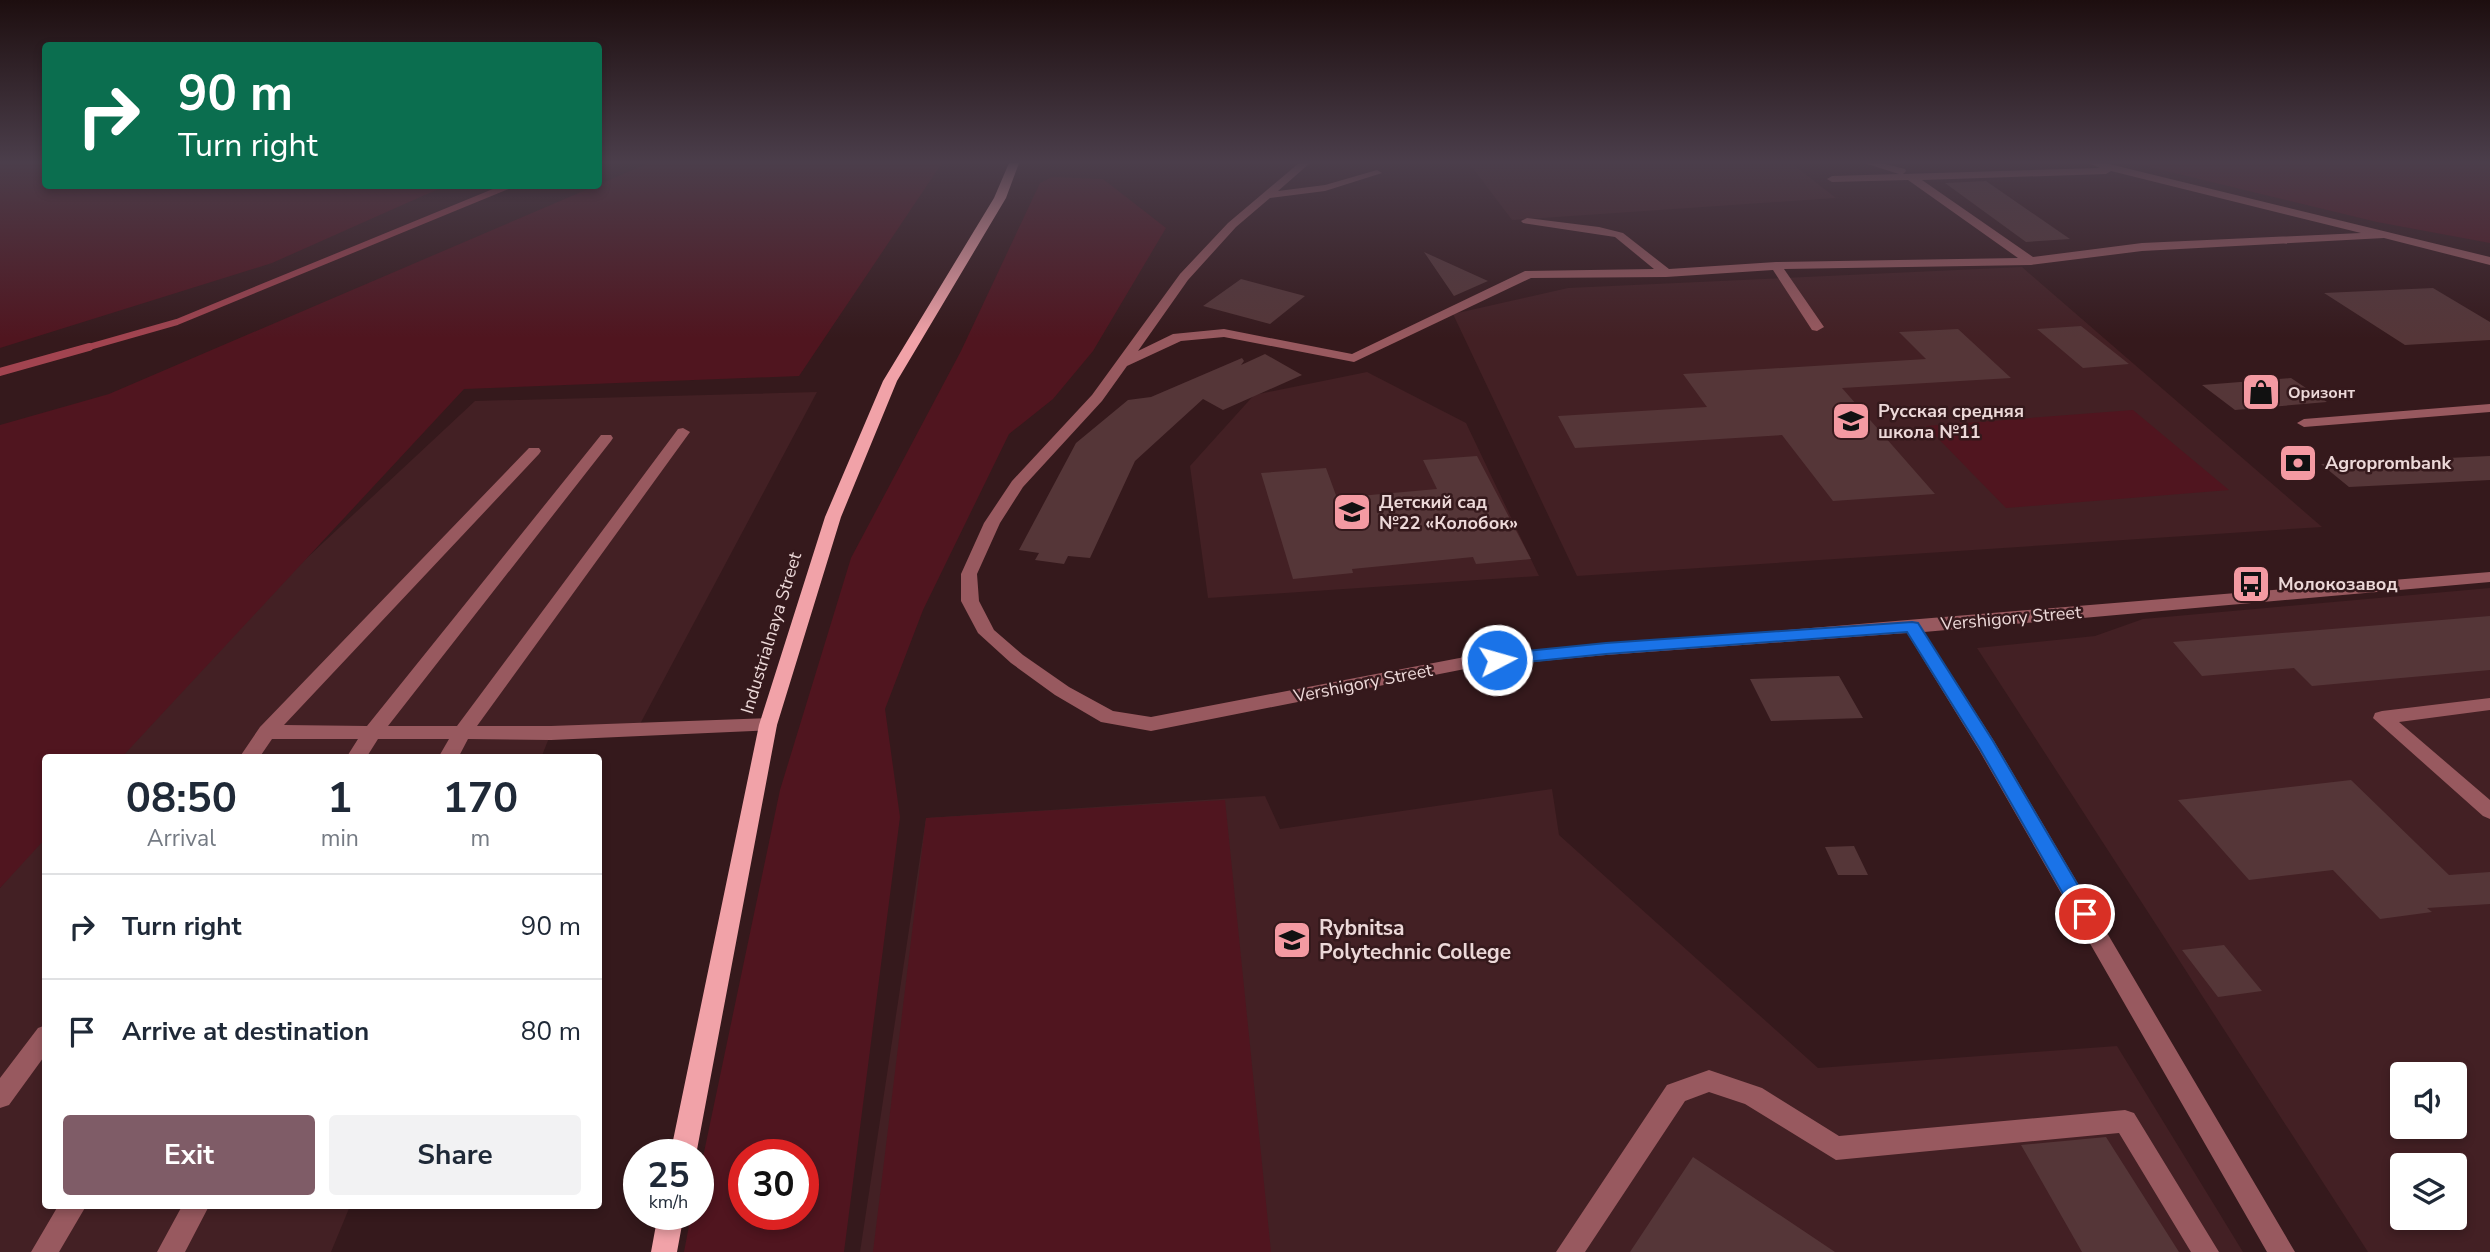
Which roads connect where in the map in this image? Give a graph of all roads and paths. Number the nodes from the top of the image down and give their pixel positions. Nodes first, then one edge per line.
1 (986, 221) edge
2 (1237, 221) edge
3 (1530, 221) edge
4 (1977, 221) edge
5 (2329, 221) edge
6 (2384, 235) junction
7 (2031, 261) junction
8 (2490, 261) edge
9 (1776, 266) junction
10 (1666, 273) junction
11 (1817, 327) dead end
12 (1121, 364) junction
13 (2490, 408) edge
14 (2304, 423) dead end
15 (683, 432) dead end
16 (606, 438) dead end
17 (534, 451) dead end
18 (2490, 576) edge
19 (1912, 627) junction
20 (2490, 704) edge
21 (768, 725) junction
22 (267, 732) junction
23 (372, 733) junction
24 (462, 733) junction
25 (252, 754) edge
26 (359, 754) edge
27 (450, 754) edge
28 (2490, 811) edge
29 (42, 1040) edge
30 (0, 1097) edge
31 (686, 1139) edge
32 (71, 1209) edge
33 (194, 1209) edge
34 (668, 1230) edge
35 (44, 1252) edge
36 (170, 1252) edge
37 (664, 1252) edge
38 (1569, 1252) edge
39 (2206, 1252) edge
40 (2281, 1252) edge

1 - 21 main road, Industrialnaya Street
2 - 12 street, Vershigory Street
3 - 10 street
4 - 7 street
5 - 6 street
6 - 7 street
6 - 8 street
7 - 9 street
9 - 10 street
9 - 11 street
10 - 12 street
12 - 19 street, Vershigory Street
13 - 14 street
15 - 24 street
16 - 23 street
17 - 22 street
18 - 19 street, Vershigory Street
19 - 40 street
20 - 28 street
21 - 24 street
21 - 31 main road, Industrialnaya Street
22 - 23 street
22 - 25 street
23 - 24 street
23 - 26 street
24 - 27 street
29 - 30 street
32 - 35 street
33 - 36 street
34 - 37 main road
38 - 39 street

